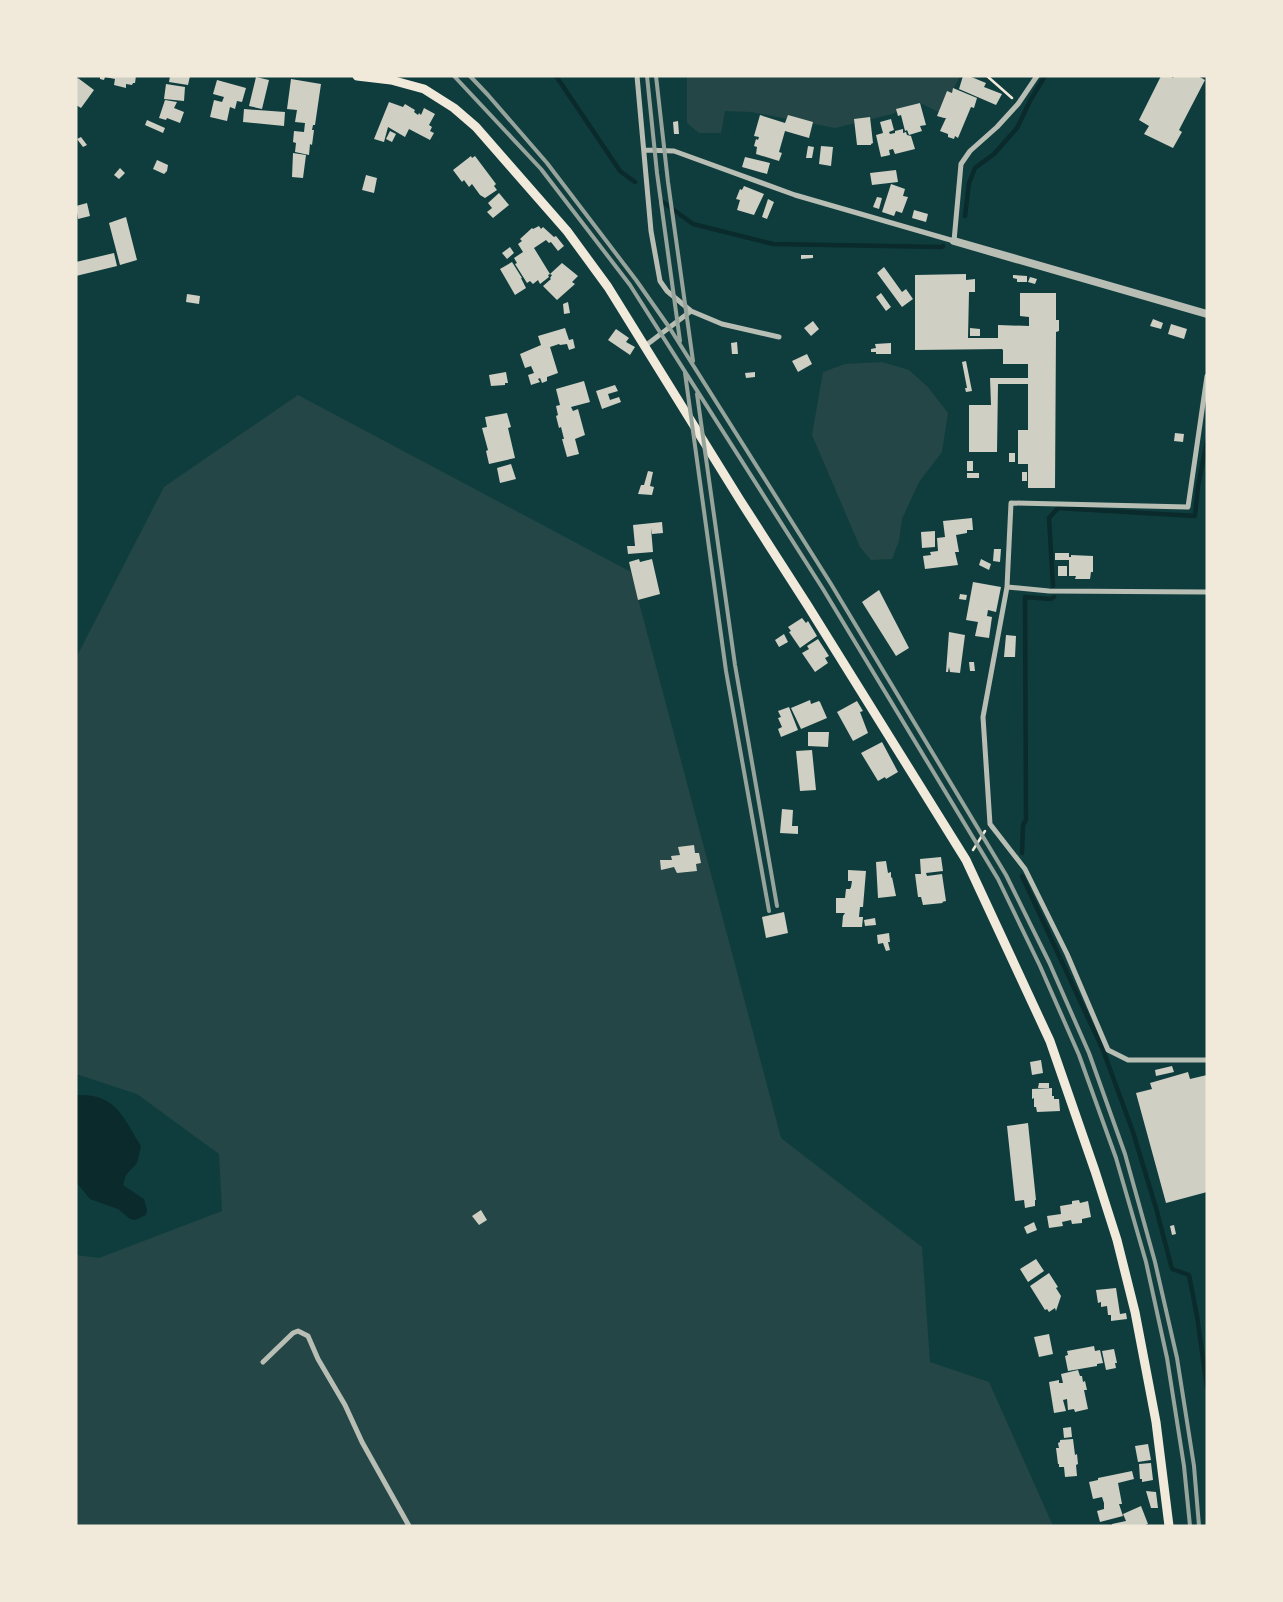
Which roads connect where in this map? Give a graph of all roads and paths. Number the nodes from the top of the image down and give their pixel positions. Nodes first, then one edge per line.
1 (357, 76) edge
2 (637, 76) edge
3 (987, 76) edge
4 (1037, 76) edge
5 (1018, 104) junction
6 (644, 150) junction
7 (954, 242) junction
8 (691, 311) junction
9 (1207, 314) edge
10 (780, 337) dead end
11 (645, 346) junction
12 (1207, 376) edge
13 (1007, 587) junction
14 (1207, 592) edge
15 (990, 824) junction
16 (966, 860) junction
17 (1207, 1060) edge
18 (263, 1362) dead end
19 (410, 1526) edge
20 (1169, 1526) edge

1 - 11 main road
2 - 6 street
3 - 5 path
4 - 5 street
5 - 7 street
6 - 7 street
6 - 8 street
7 - 9 street
8 - 10 street
8 - 11 street
11 - 16 main road
12 - 13 street
13 - 14 street
13 - 15 street
15 - 16 path
15 - 17 street
16 - 20 main road
18 - 19 street

